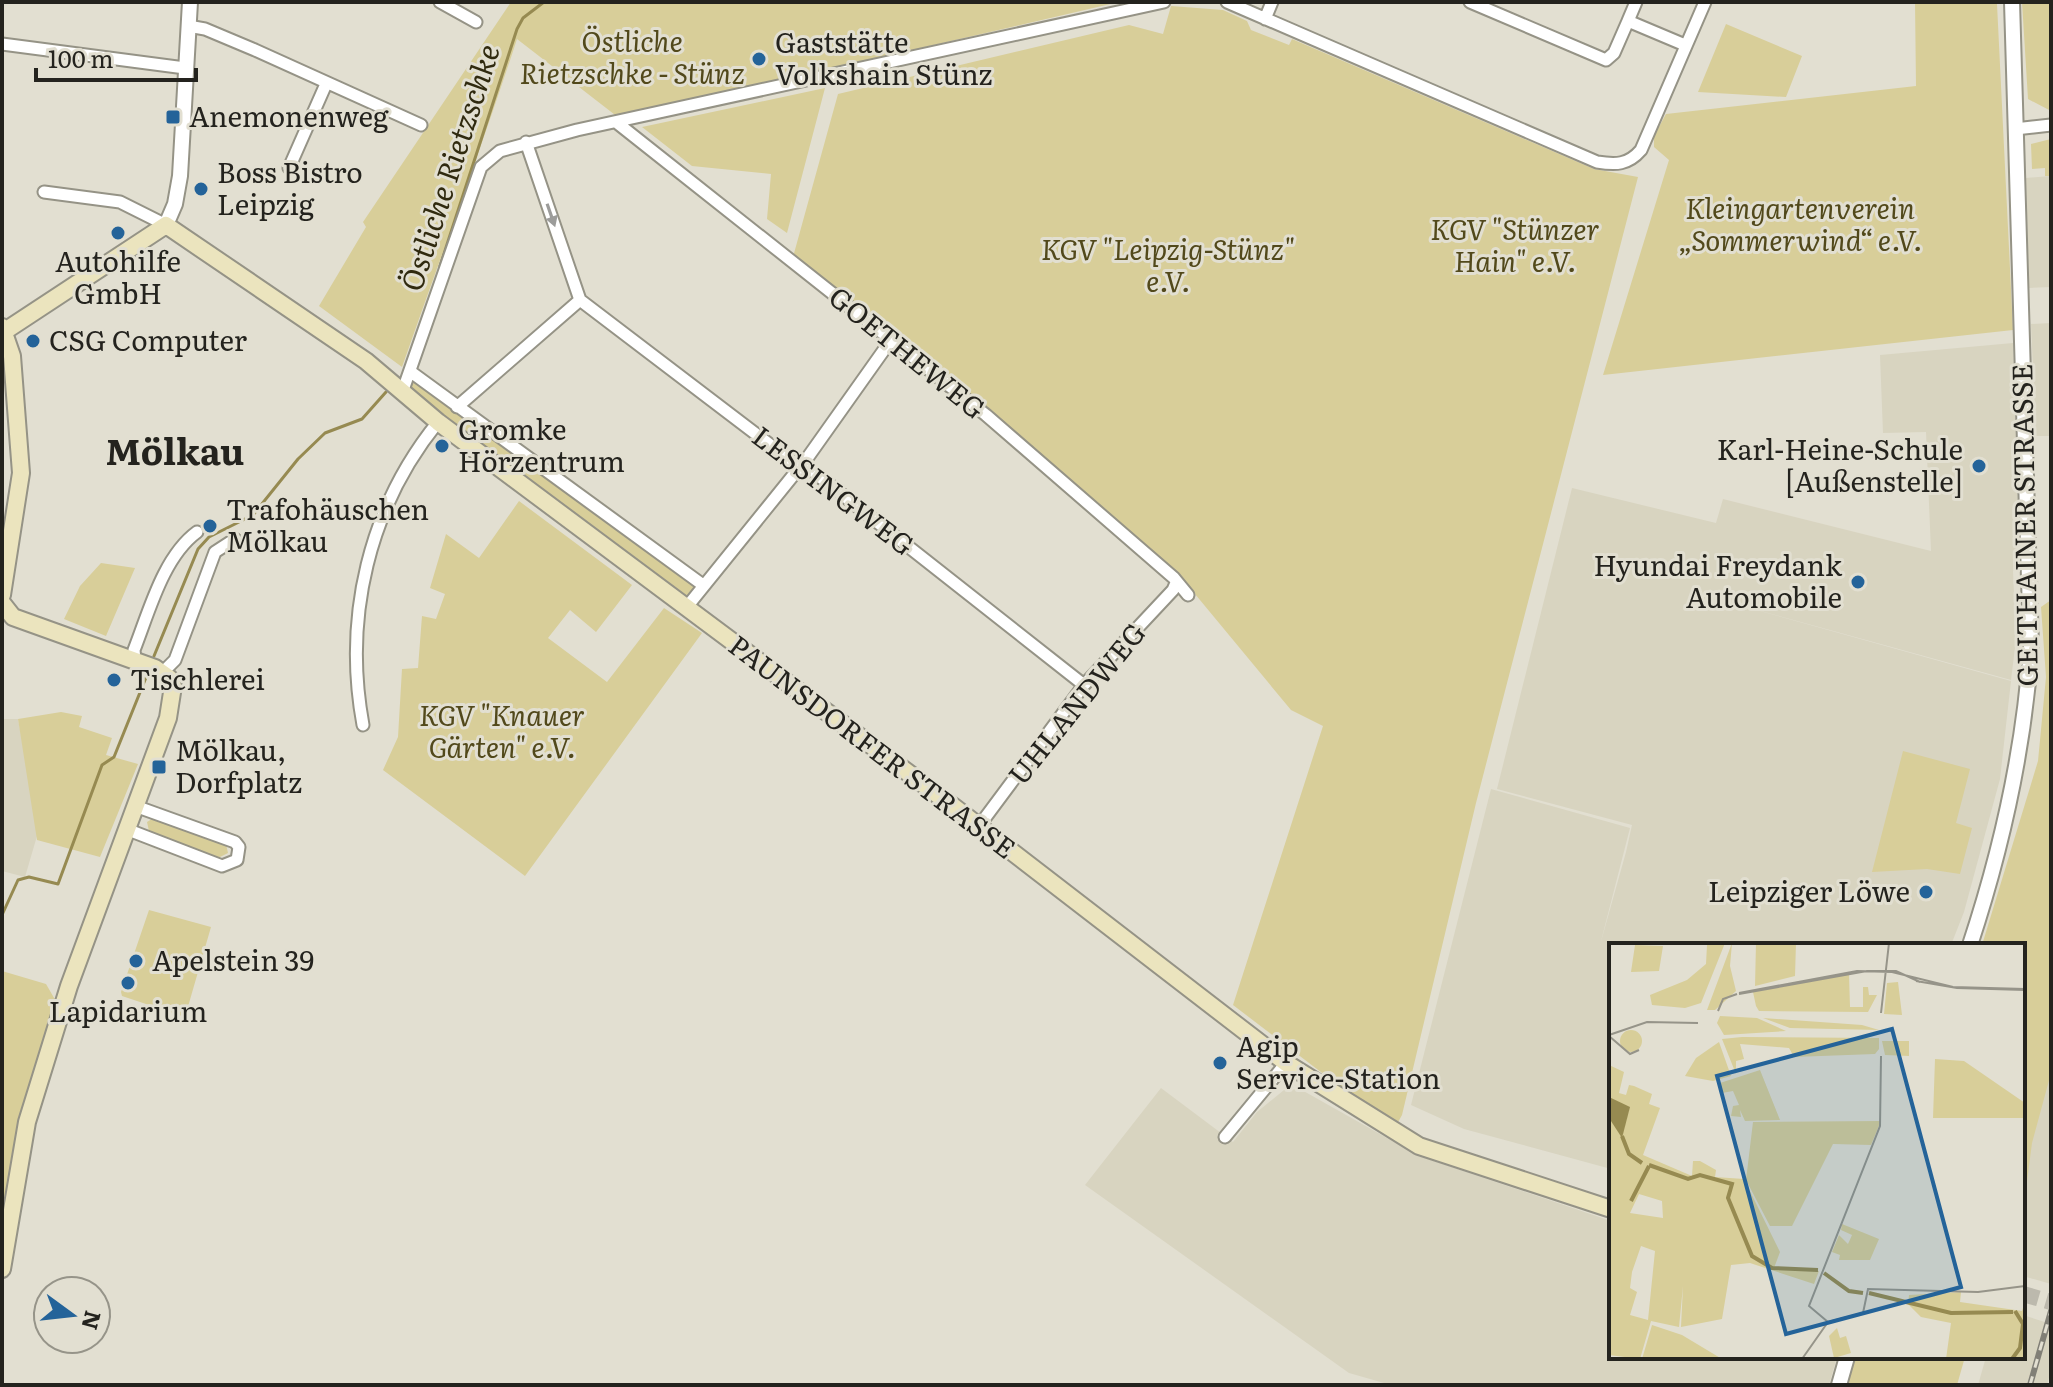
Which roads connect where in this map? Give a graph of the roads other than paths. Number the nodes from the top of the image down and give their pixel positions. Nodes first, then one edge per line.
1 (190, 2) edge
2 (440, 2) edge
3 (1164, 2) edge
4 (1227, 2) edge
5 (1272, 2) edge
6 (1470, 2) edge
7 (1636, 2) edge
8 (1705, 2) edge
9 (2012, 2) edge
10 (1265, 19) junction
11 (1628, 21) junction
12 (476, 22) dead end
13 (188, 26) junction
14 (2, 44) edge
15 (1685, 45) junction
16 (185, 68) junction
17 (326, 84) junction
18 (616, 122) junction
19 (421, 125) dead end
20 (2051, 125) edge
21 (2015, 129) junction
22 (526, 142) junction
23 (289, 168) dead end
24 (44, 192) dead end
25 (166, 225) junction
26 (580, 300) junction
27 (4, 329) edge
28 (891, 340) junction
29 (411, 372) junction
30 (403, 390) junction
31 (457, 407) junction
32 (438, 422) junction
33 (798, 466) junction
34 (197, 532) dead end
35 (235, 539) dead end
36 (1176, 583) junction
37 (703, 585) junction
38 (1188, 595) dead end
39 (2, 605) edge
40 (686, 608) junction
41 (150, 666) junction
42 (1084, 685) junction
43 (363, 725) dead end
44 (135, 806) junction
45 (979, 826) junction
46 (126, 829) junction
47 (1971, 943) edge
48 (1286, 1063) junction
49 (1225, 1137) dead end
50 (1609, 1208) edge
51 (2, 1269) edge
52 (1846, 1359) edge
53 (1839, 1385) edge

1 - 13 street
2 - 12 street
3 - 18 street
4 - 10 street
5 - 10 street
6 - 11 street
7 - 11 street
8 - 15 street
9 - 21 street, GEITHAINER STRASSE
10 - 15 street
11 - 15 street
13 - 16 street
13 - 17 street
14 - 16 street
16 - 25 street
17 - 19 street
17 - 23 street
18 - 22 street
18 - 28 street, GOETHEWEG
20 - 21 street
21 - 47 street, GEITHAINER STRASSE
22 -> 26 street
22 - 29 street
24 - 25 street
25 - 27 main road
25 - 30 main road, PAUNSDORFER STRASSE
26 - 31 street
26 - 33 street, LESSINGWEG
27 - 39 main road
28 - 33 street
28 - 36 street, GOETHEWEG
29 - 30 street
29 - 31 street
30 - 32 main road, PAUNSDORFER STRASSE
31 - 37 street
32 - 40 main road, PAUNSDORFER STRASSE
32 - 43 street
33 - 37 street
33 - 42 street, LESSINGWEG
34 - 41 street
35 - 41 street
36 - 38 street, GOETHEWEG
36 - 42 street, UHLANDWEG
37 - 40 street
39 - 41 main road
40 - 45 main road, PAUNSDORFER STRASSE
41 - 44 main road
42 - 45 street, UHLANDWEG
44 - 46 main road
44 - 46 street
45 - 48 main road, PAUNSDORFER STRASSE
46 - 51 main road
48 - 49 street
48 - 50 main road, PAUNSDORFER STRASSE
52 - 53 street

